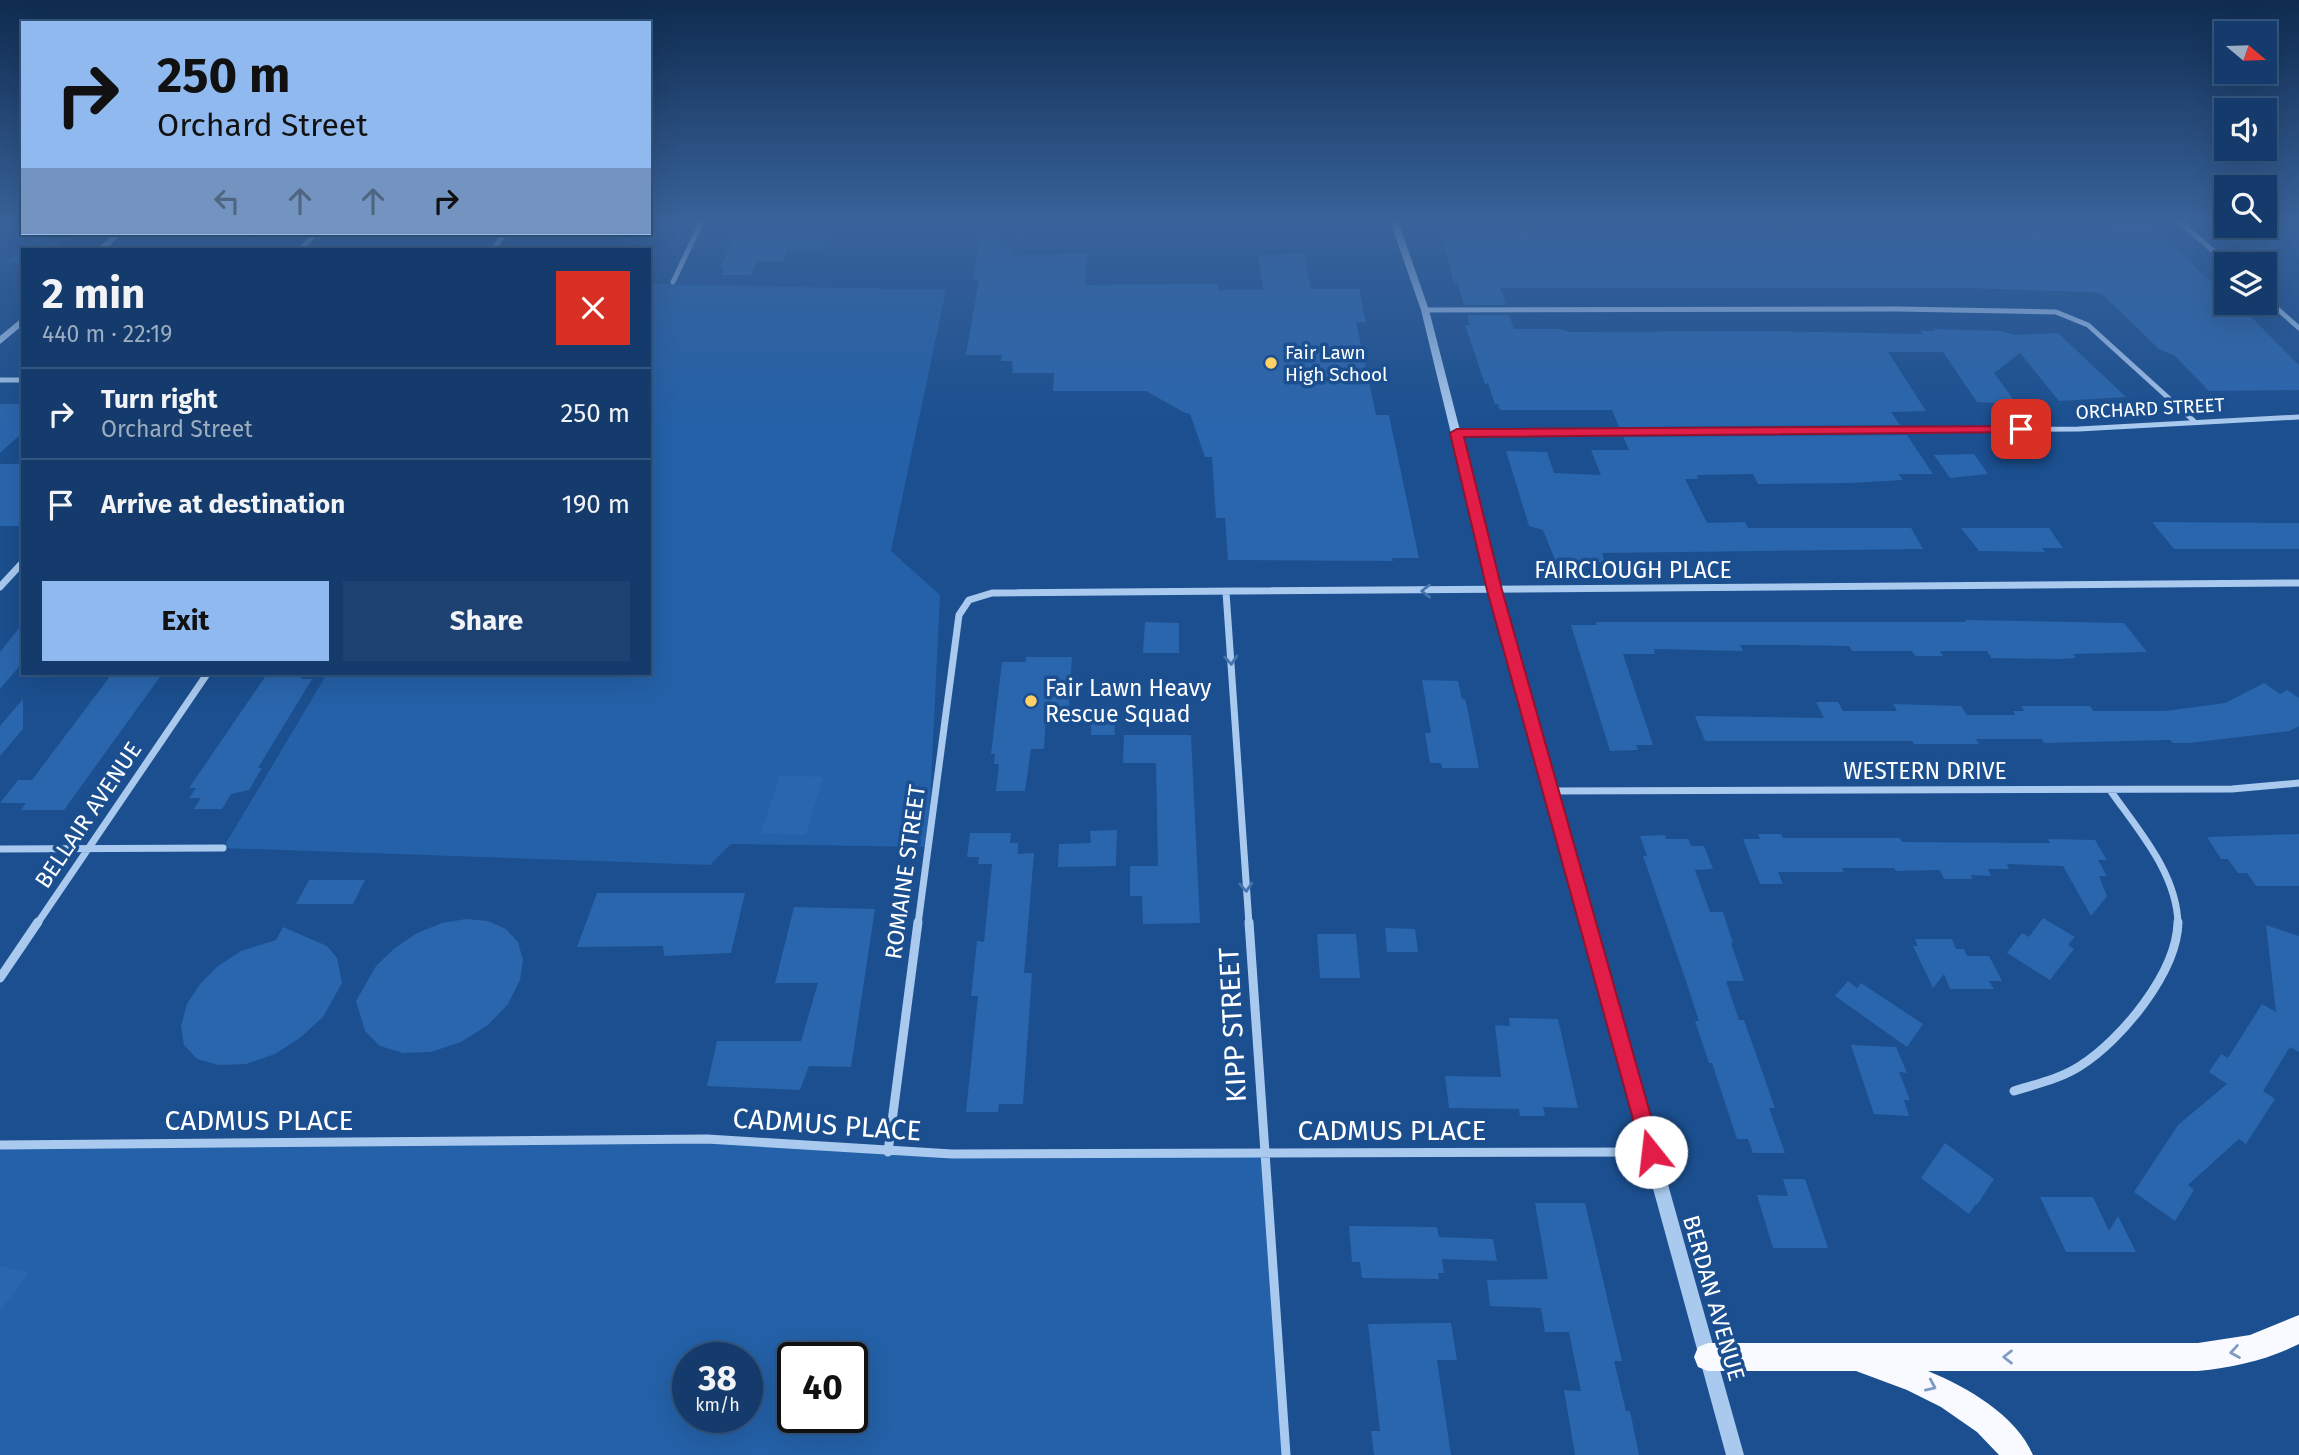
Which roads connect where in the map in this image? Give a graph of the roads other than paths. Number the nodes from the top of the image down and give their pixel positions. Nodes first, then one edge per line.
1 (1418, 289) edge
2 (2277, 309) edge
3 (1425, 310) junction
4 (21, 322) edge
5 (2299, 328) edge
6 (0, 341) edge
7 (0, 380) edge
8 (21, 380) edge
9 (2299, 417) edge
10 (2195, 422) junction
11 (1457, 433) junction
12 (21, 564) edge
13 (2299, 583) edge
14 (0, 587) edge
15 (1494, 590) junction
16 (1226, 592) junction
17 (969, 600) joint
18 (205, 675) edge
19 (2299, 783) edge
20 (2110, 790) junction
21 (1550, 791) junction
22 (223, 848) dead end
23 (0, 849) edge
24 (89, 849) junction
25 (0, 978) edge
26 (2014, 1091) dead end
27 (0, 1144) edge
28 (888, 1152) junction
29 (1651, 1152) junction
30 (1263, 1153) junction
31 (2299, 1329) edge
32 (1708, 1357) junction
33 (1818, 1357) junction
34 (1286, 1455) edge
35 (1735, 1455) edge
36 (2018, 1455) edge

1 - 3 street, BERDAN AVENUE
2 - 5 street
3 - 10 street
3 - 11 street, BERDAN AVENUE
4 - 6 street
7 - 8 street
9 - 10 street, ORCHARD STREET
10 - 11 street, ORCHARD STREET
11 - 15 street, BERDAN AVENUE
12 - 14 street
13 - 15 street, FAIRCLOUGH PLACE
15 -> 16 street, FAIRCLOUGH PLACE
15 - 21 street, BERDAN AVENUE
16 - 17 street, FAIRCLOUGH PLACE
16 -> 30 street, KIPP STREET
17 - 28 street, ROMAINE STREET
18 - 24 street, BELLAIR AVENUE
19 - 20 street, WESTERN DRIVE
20 - 21 street, WESTERN DRIVE
20 - 26 street
21 - 29 street, BERDAN AVENUE
22 - 24 street
23 - 24 street
24 - 25 street, BELLAIR AVENUE
27 - 28 street, CADMUS PLACE
28 - 30 street, CADMUS PLACE
29 - 30 street, CADMUS PLACE
29 - 32 street, BERDAN AVENUE
30 - 34 street, KIPP STREET
31 -> 33 highway
32 - 33 highway
32 - 35 street, BERDAN AVENUE
33 -> 36 highway

